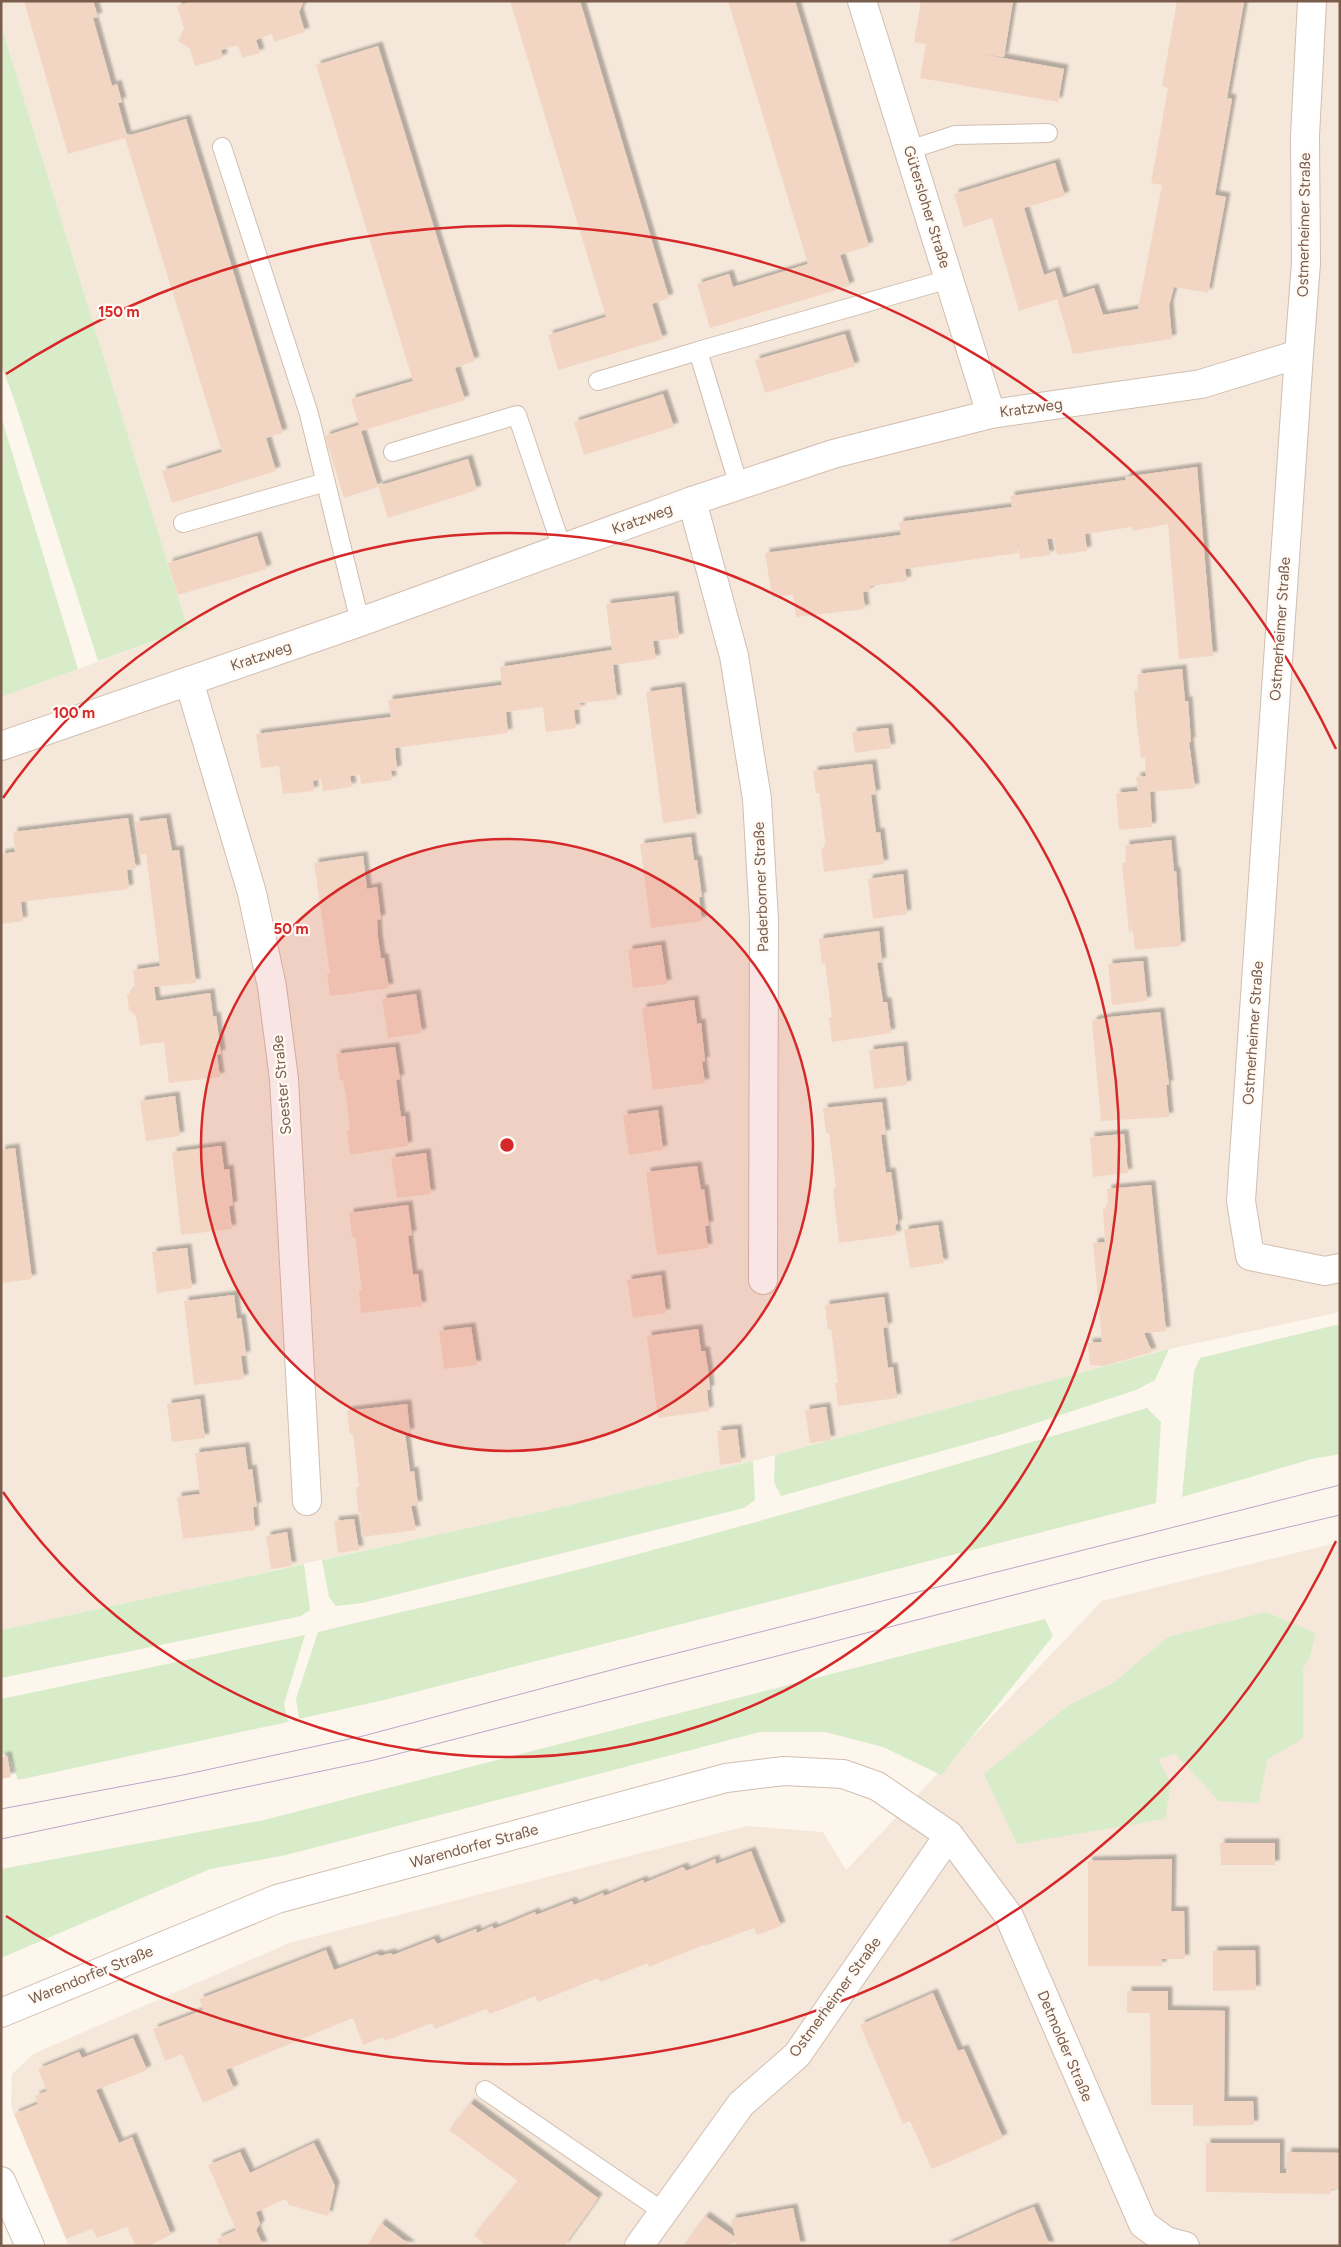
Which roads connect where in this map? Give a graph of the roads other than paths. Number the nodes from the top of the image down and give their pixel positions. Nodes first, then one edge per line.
1 (862, 1) edge
2 (1312, 1) edge
3 (1048, 133) dead end
4 (222, 147) dead end
5 (909, 150) junction
6 (949, 279) junction
7 (698, 351) junction
8 (1299, 354) junction
9 (598, 381) dead end
10 (991, 414) junction
11 (393, 452) dead end
12 (326, 482) junction
13 (739, 486) junction
14 (692, 501) junction
15 (183, 524) dead end
16 (562, 548) junction
17 (360, 622) junction
18 (189, 681) junction
19 (1, 746) edge
20 (1340, 1268) edge
21 (763, 1280) dead end
22 (307, 1501) dead end
23 (950, 1836) junction
24 (1, 2013) edge
25 (485, 2090) dead end
26 (1, 2181) edge
27 (665, 2213) junction
28 (30, 2246) edge
29 (639, 2246) edge
30 (1185, 2246) edge

1 - 5 street, Gütersloher Straße
2 - 8 street, Ostmerheimer Straße
3 - 5 lane
4 - 12 lane
5 - 6 street, Gütersloher Straße
6 - 7 lane
6 - 10 street, Gütersloher Straße
7 - 9 lane
7 - 13 lane
8 - 10 street, Kratzweg
8 - 20 street, Ostmerheimer Straße
10 - 13 street, Kratzweg
11 - 16 lane
12 - 15 lane
12 - 17 lane
13 - 14 street, Kratzweg
14 - 16 street, Kratzweg
14 - 21 street, Paderborner Straße
16 - 17 street, Kratzweg
17 - 18 street, Kratzweg
18 - 19 street, Kratzweg
18 - 22 street, Soester Straße
23 - 24 street, Warendorfer Straße
23 - 27 street, Ostmerheimer Straße
23 - 30 street, Detmolder Straße
25 - 27 lane
26 - 28 street
27 - 29 street, Ostmerheimer Straße

